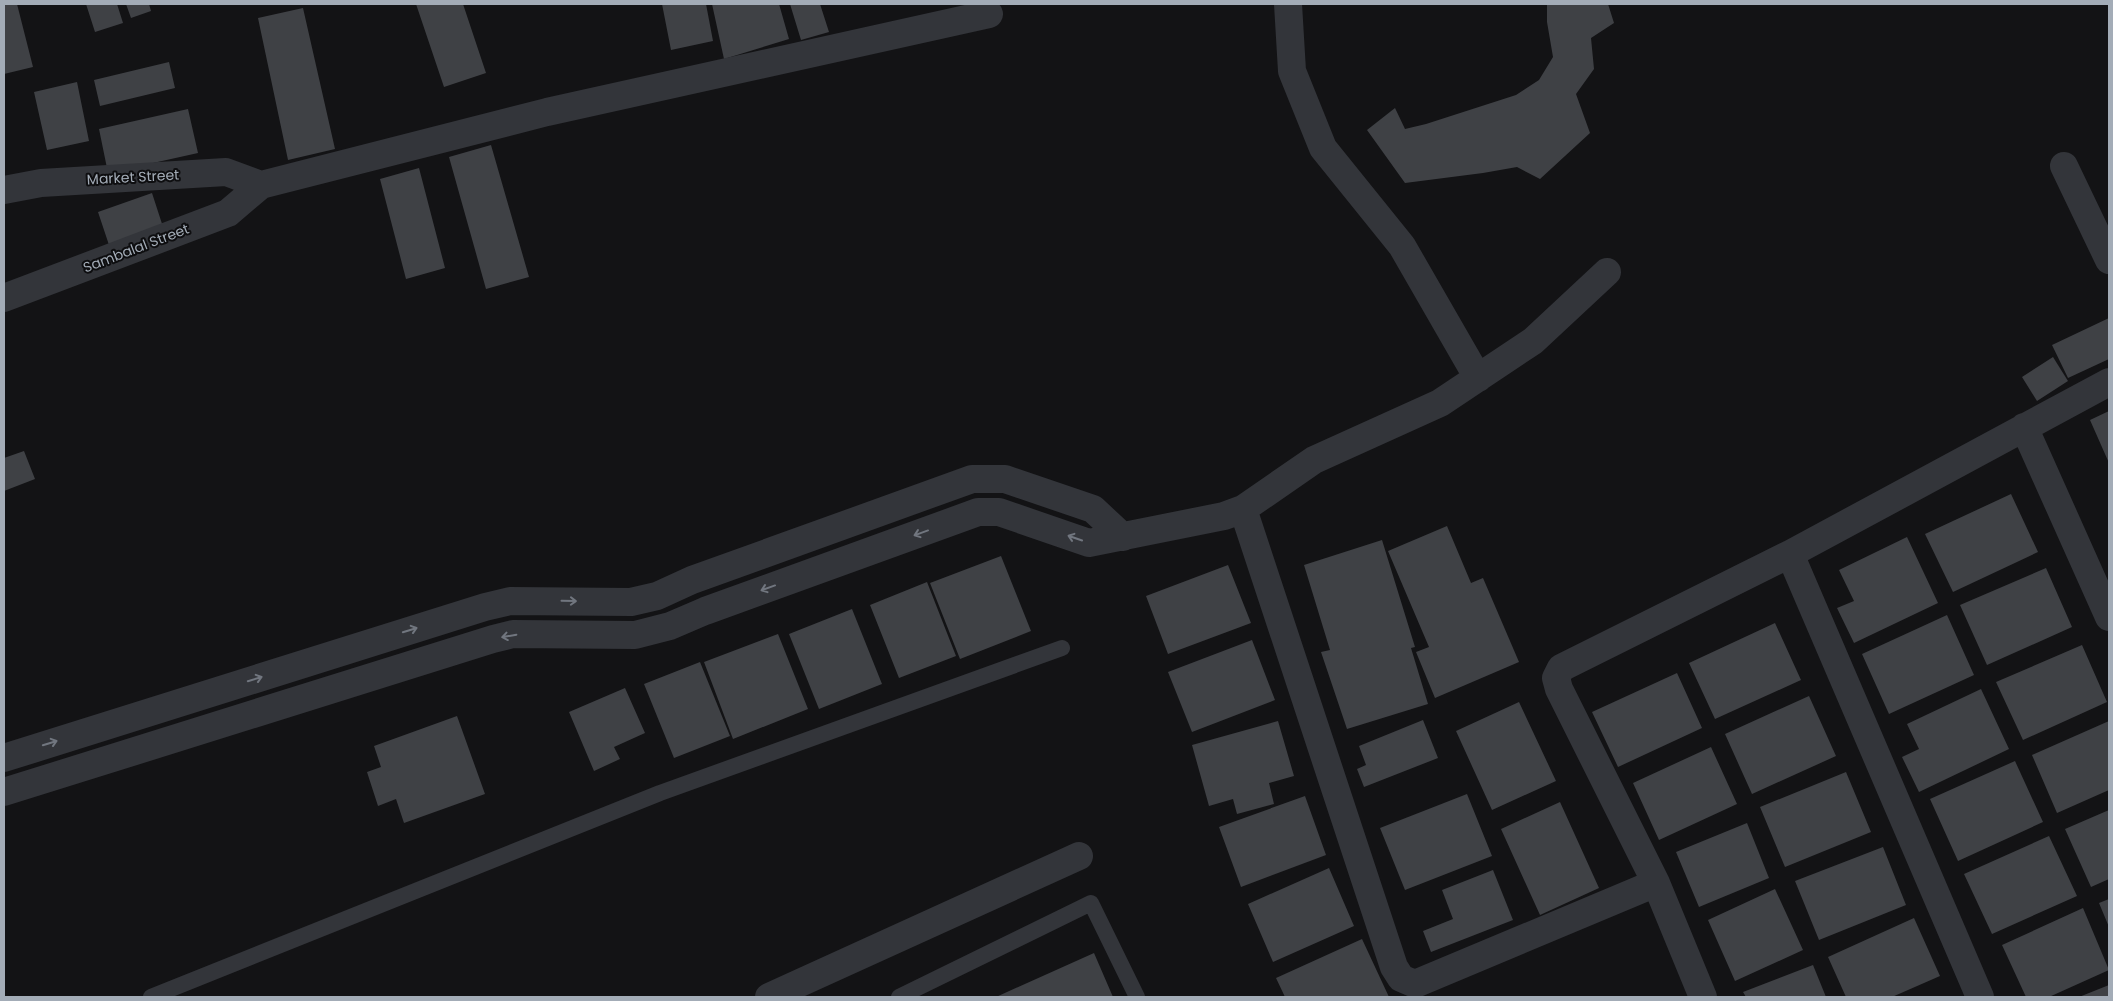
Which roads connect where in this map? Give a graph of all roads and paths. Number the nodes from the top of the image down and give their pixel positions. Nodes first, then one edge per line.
1 (1288, 4) edge
2 (989, 14) dead end
3 (2064, 166) dead end
4 (261, 184) junction
5 (4, 190) edge
6 (2109, 260) edge
7 (1608, 272) dead end
8 (4, 298) edge
9 (1478, 378) junction
10 (2109, 382) edge
11 (2024, 427) junction
12 (1243, 508) junction
13 (1123, 537) junction
14 (1790, 554) junction
15 (657, 596) junction
16 (2109, 617) edge
17 (670, 626) junction
18 (1062, 648) dead end
19 (219, 690) junction
20 (230, 721) junction
21 (4, 758) edge
22 (4, 792) edge
23 (1079, 856) dead end
24 (1656, 883) junction
25 (151, 997) edge
26 (770, 997) edge
27 (899, 997) edge
28 (1137, 997) edge
29 (1703, 997) edge
30 (1980, 997) edge

1 - 9 street
2 - 4 street
3 - 6 street
4 - 5 street, Market Street
4 - 8 street, Sambalal Street
7 - 9 street
9 - 12 street
10 - 11 street
11 - 14 street
11 - 16 street
12 - 13 street
12 - 24 street
13 - 15 street
13 -> 17 street
14 - 24 street
14 - 30 street
15 - 17 street
19 -> 15 street
17 -> 20 street
18 - 25 lane
19 - 20 street
21 -> 19 street
20 - 22 street
23 - 26 street
24 - 29 street
27 - 28 lane

